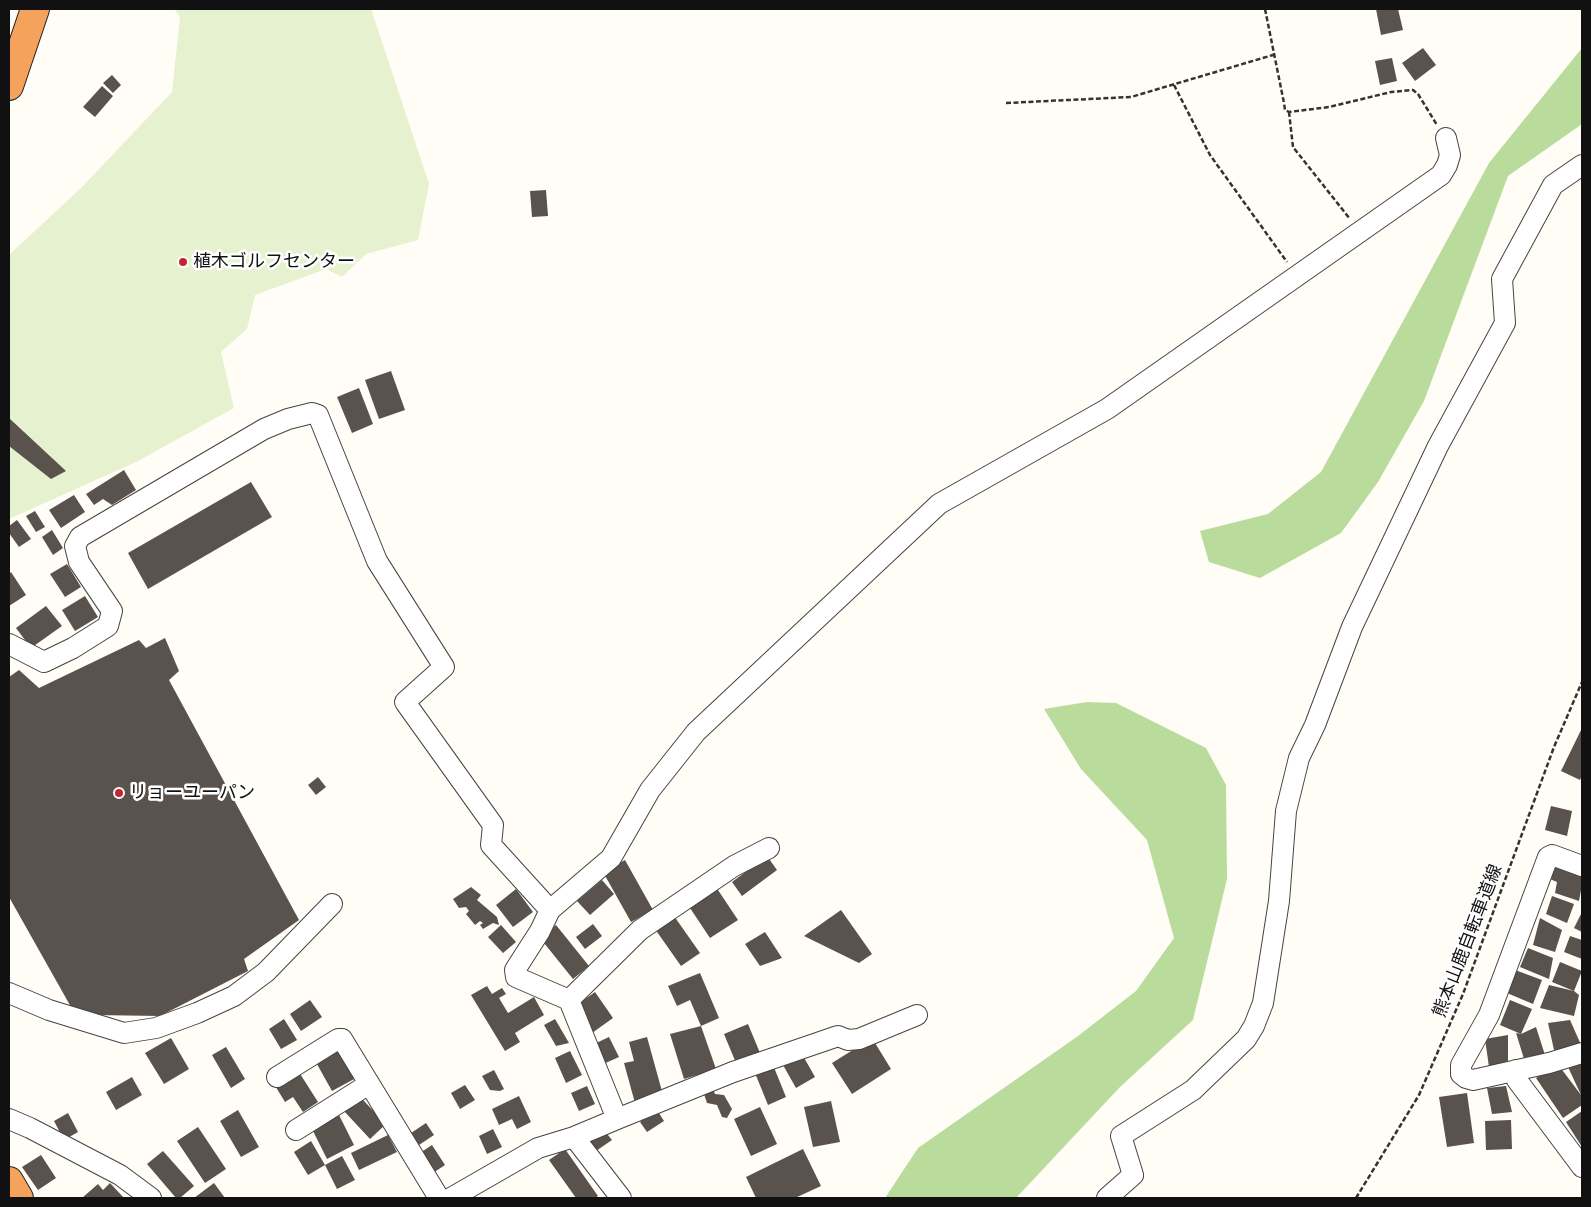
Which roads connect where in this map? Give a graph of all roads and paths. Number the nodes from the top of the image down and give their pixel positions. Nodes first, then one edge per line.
1 (35, 9) edge
2 (1265, 9) edge
3 (1272, 55) junction
4 (1174, 85) junction
5 (9, 86) edge
6 (1006, 103) dead end
7 (1289, 112) junction
8 (1446, 138) joint
9 (1582, 165) edge
10 (1360, 232) junction
11 (1296, 276) junction
12 (9, 644) edge
13 (1582, 682) edge
14 (769, 848) dead end
15 (1582, 866) edge
16 (332, 904) dead end
17 (550, 910) junction
18 (9, 992) edge
19 (569, 1000) junction
20 (917, 1015) dead end
21 (1582, 1053) edge
22 (1516, 1070) junction
23 (277, 1077) dead end
24 (369, 1084) junction
25 (9, 1119) edge
26 (616, 1119) junction
27 (296, 1130) dead end
28 (574, 1137) junction
29 (1582, 1167) edge
30 (9, 1181) edge
31 (19, 1198) edge
32 (151, 1198) edge
33 (439, 1198) edge
34 (451, 1198) edge
35 (621, 1198) edge
36 (1107, 1198) edge
37 (1356, 1198) edge

1 - 5 highway
2 - 3 path
3 - 4 path
3 - 7 path
4 - 6 path
4 - 11 path
7 - 8 path
7 - 10 path
8 - 10 street
9 - 36 street
10 - 11 street
11 - 17 street
12 - 17 street
13 - 37 path, 熊本山鹿自転車道線
14 - 19 street
15 - 22 street
16 - 18 street
17 - 19 street
19 - 26 street
20 - 26 street
21 - 22 street
22 - 29 street
23 - 24 street
24 - 27 street
24 - 33 street
25 - 32 street
26 - 28 street
28 - 34 street
28 - 35 street
30 - 31 highway

